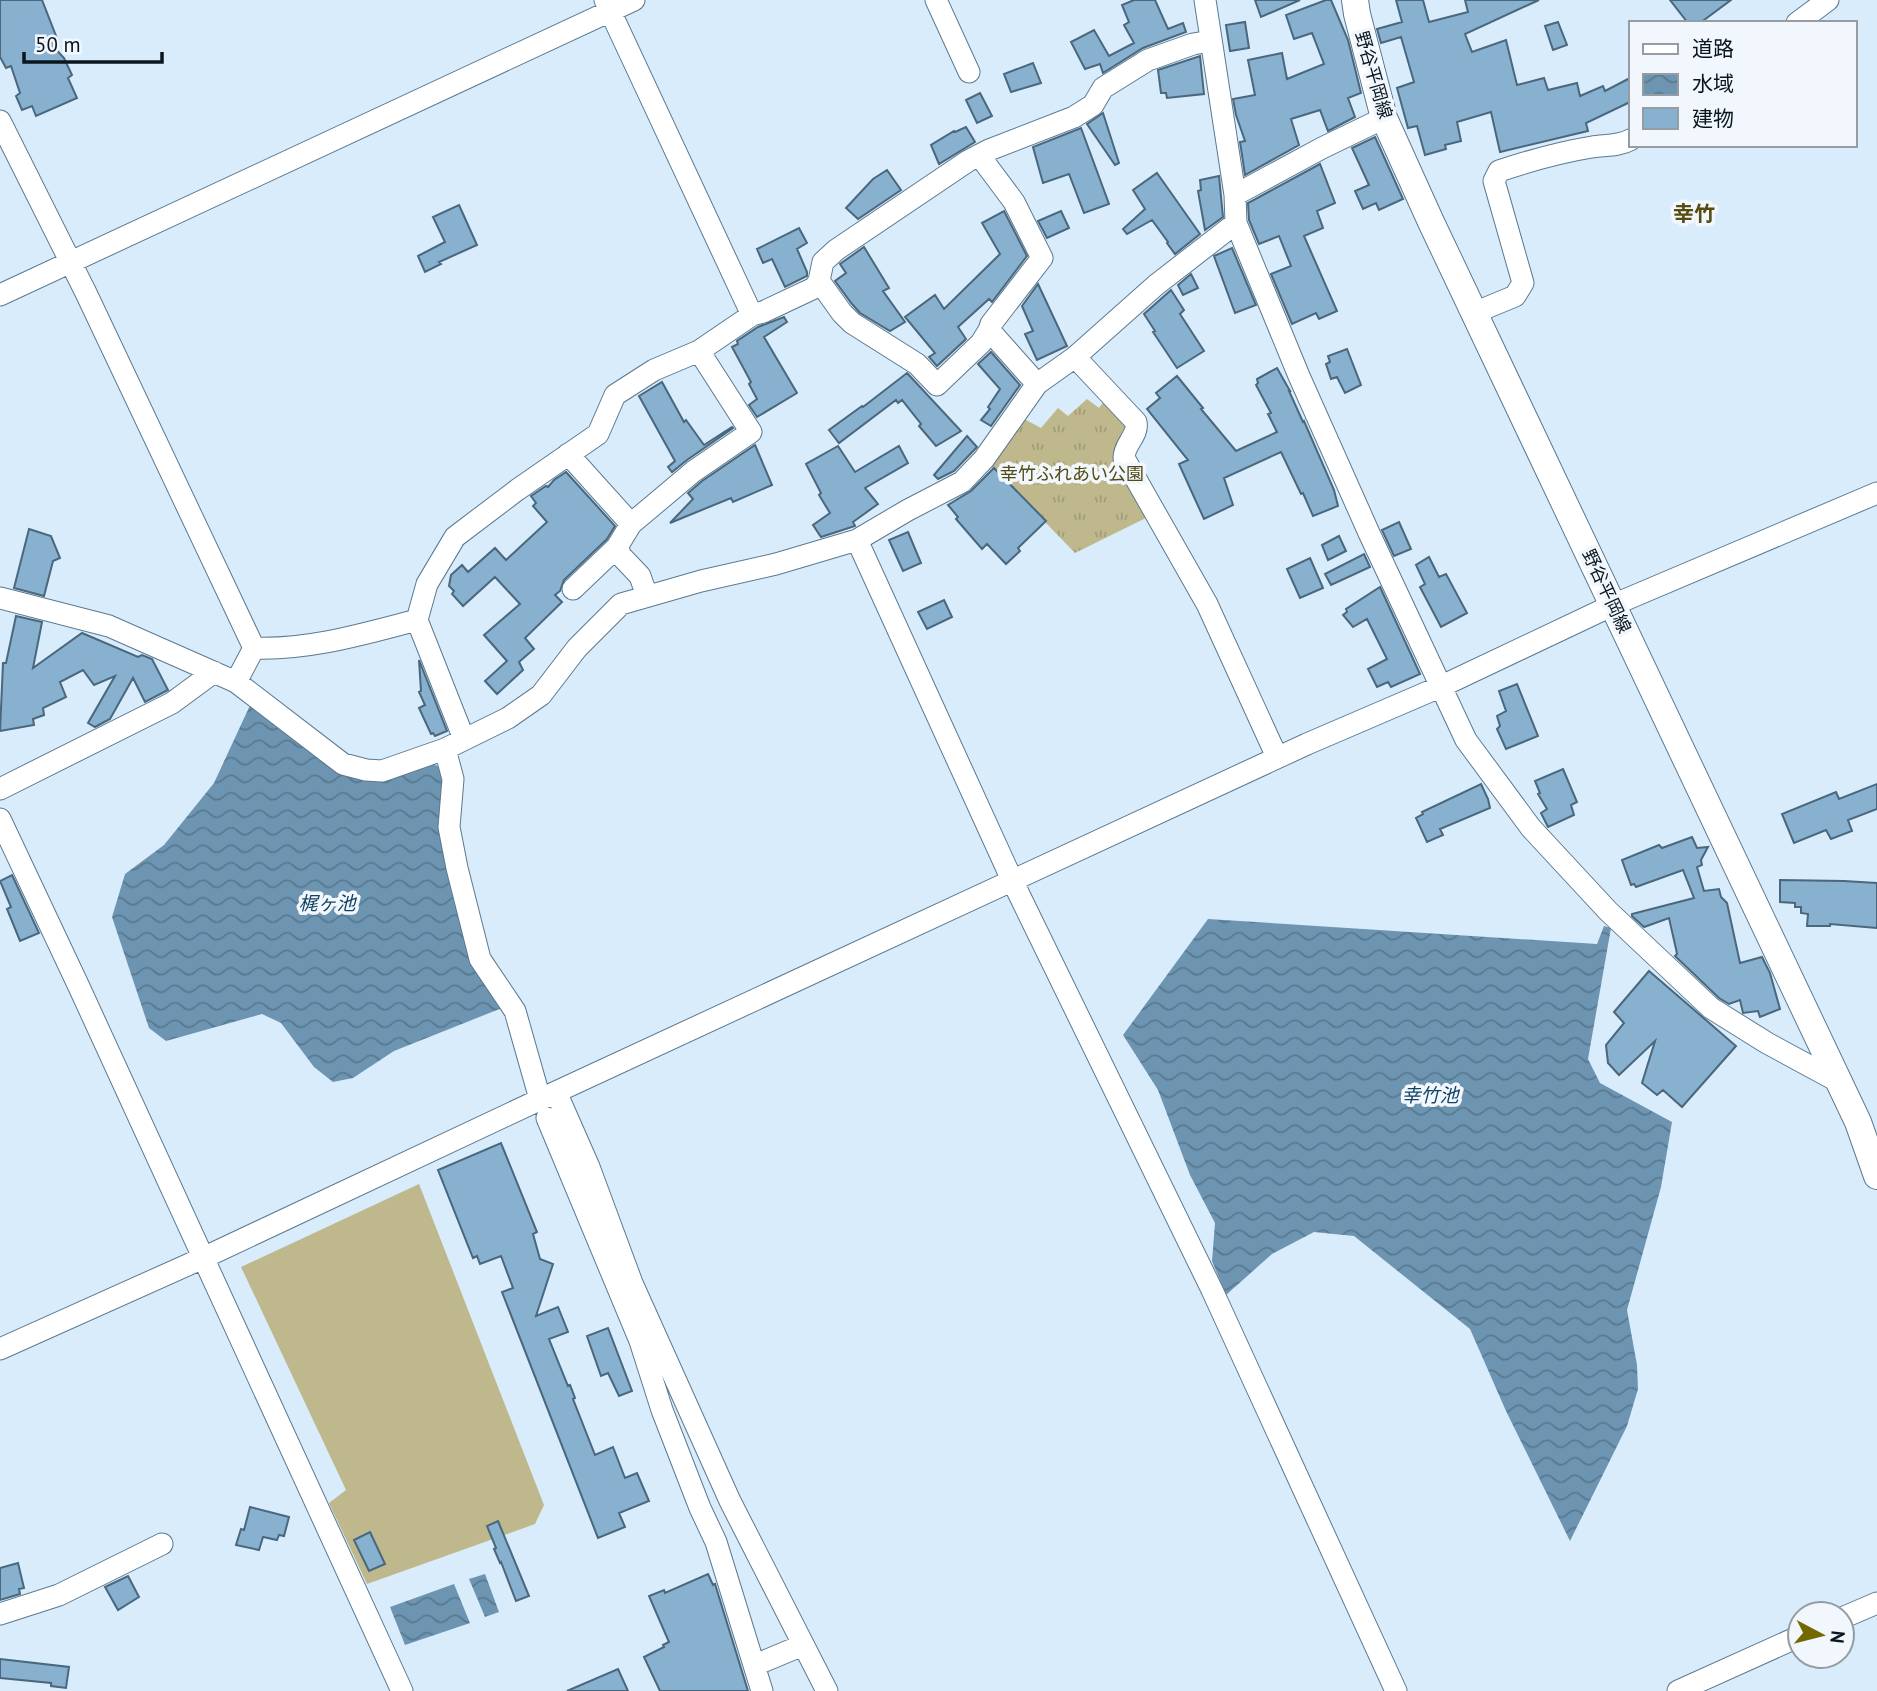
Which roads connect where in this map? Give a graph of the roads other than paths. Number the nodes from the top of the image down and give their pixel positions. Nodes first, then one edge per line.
1 (634, 0) edge
2 (936, 0) edge
3 (1205, 0) edge
4 (1355, 0) edge
5 (1829, 0) edge
6 (608, 6) edge
7 (1800, 21) edge
8 (1211, 41) junction
9 (969, 72) dead end
10 (1384, 118) junction
11 (0, 121) edge
12 (1629, 141) edge
13 (979, 155) junction
14 (1235, 195) junction
15 (1236, 223) junction
16 (70, 262) junction
17 (819, 281) junction
18 (0, 295) edge
19 (1474, 313) junction
20 (752, 315) junction
21 (989, 330) junction
22 (699, 351) junction
23 (1075, 356) junction
24 (1037, 384) junction
25 (568, 454) junction
26 (1877, 493) edge
27 (631, 524) junction
28 (857, 540) junction
29 (617, 547) junction
30 (573, 589) dead end
31 (648, 596) junction
32 (0, 598) edge
33 (1613, 605) junction
34 (417, 620) junction
35 (254, 648) junction
36 (214, 672) junction
37 (236, 682) junction
38 (1442, 686) junction
39 (454, 744) junction
40 (1278, 757) junction
41 (0, 789) edge
42 (0, 819) edge
43 (1012, 880) junction
44 (1839, 1082) junction
45 (548, 1103) junction
46 (1877, 1176) edge
47 (204, 1258) junction
48 (0, 1349) edge
49 (162, 1544) dead end
50 (1877, 1604) edge
51 (1856, 1612) edge
52 (0, 1614) edge
53 (1786, 1642) edge
54 (803, 1645) junction
55 (755, 1665) junction
56 (402, 1691) edge
57 (762, 1691) edge
58 (827, 1691) edge
59 (1396, 1691) edge
60 (1678, 1691) edge

1 - 6 street
2 - 9 street
3 - 8 street
4 - 10 main road, 野谷平岡線
5 - 7 street
6 - 16 street
6 - 20 street
8 - 13 street
8 - 14 street
10 - 14 street
10 - 19 main road, 野谷平岡線
11 - 16 street
12 - 19 street
13 - 17 street
13 - 21 street
14 - 15 street
15 - 23 street
15 - 38 street
16 - 18 street
16 - 35 street
17 - 20 street
17 - 21 street
19 - 33 main road, 野谷平岡線
20 - 22 street
21 - 24 street
22 - 25 street
22 - 27 street
23 - 24 street
23 - 40 street
24 - 28 street
25 - 27 street
25 - 34 street
26 - 33 street
27 - 29 street
28 - 31 street
28 - 43 street
29 - 30 street
29 - 31 street
31 - 39 street
32 - 36 street
33 - 38 street
33 - 44 main road, 野谷平岡線
34 - 35 street
34 - 39 street
35 - 37 street
36 - 37 street
36 - 41 street
37 - 39 street
38 - 40 street
38 - 44 street
39 - 45 street
40 - 43 street
42 - 47 street
43 - 45 street
43 - 59 street
44 - 46 main road, 野谷平岡線
45 - 47 street
45 - 54 street
45 - 55 street
47 - 48 street
47 - 56 street
49 - 52 street
50 - 51 street
53 - 60 street
54 - 55 street
54 - 58 street
55 - 57 street

